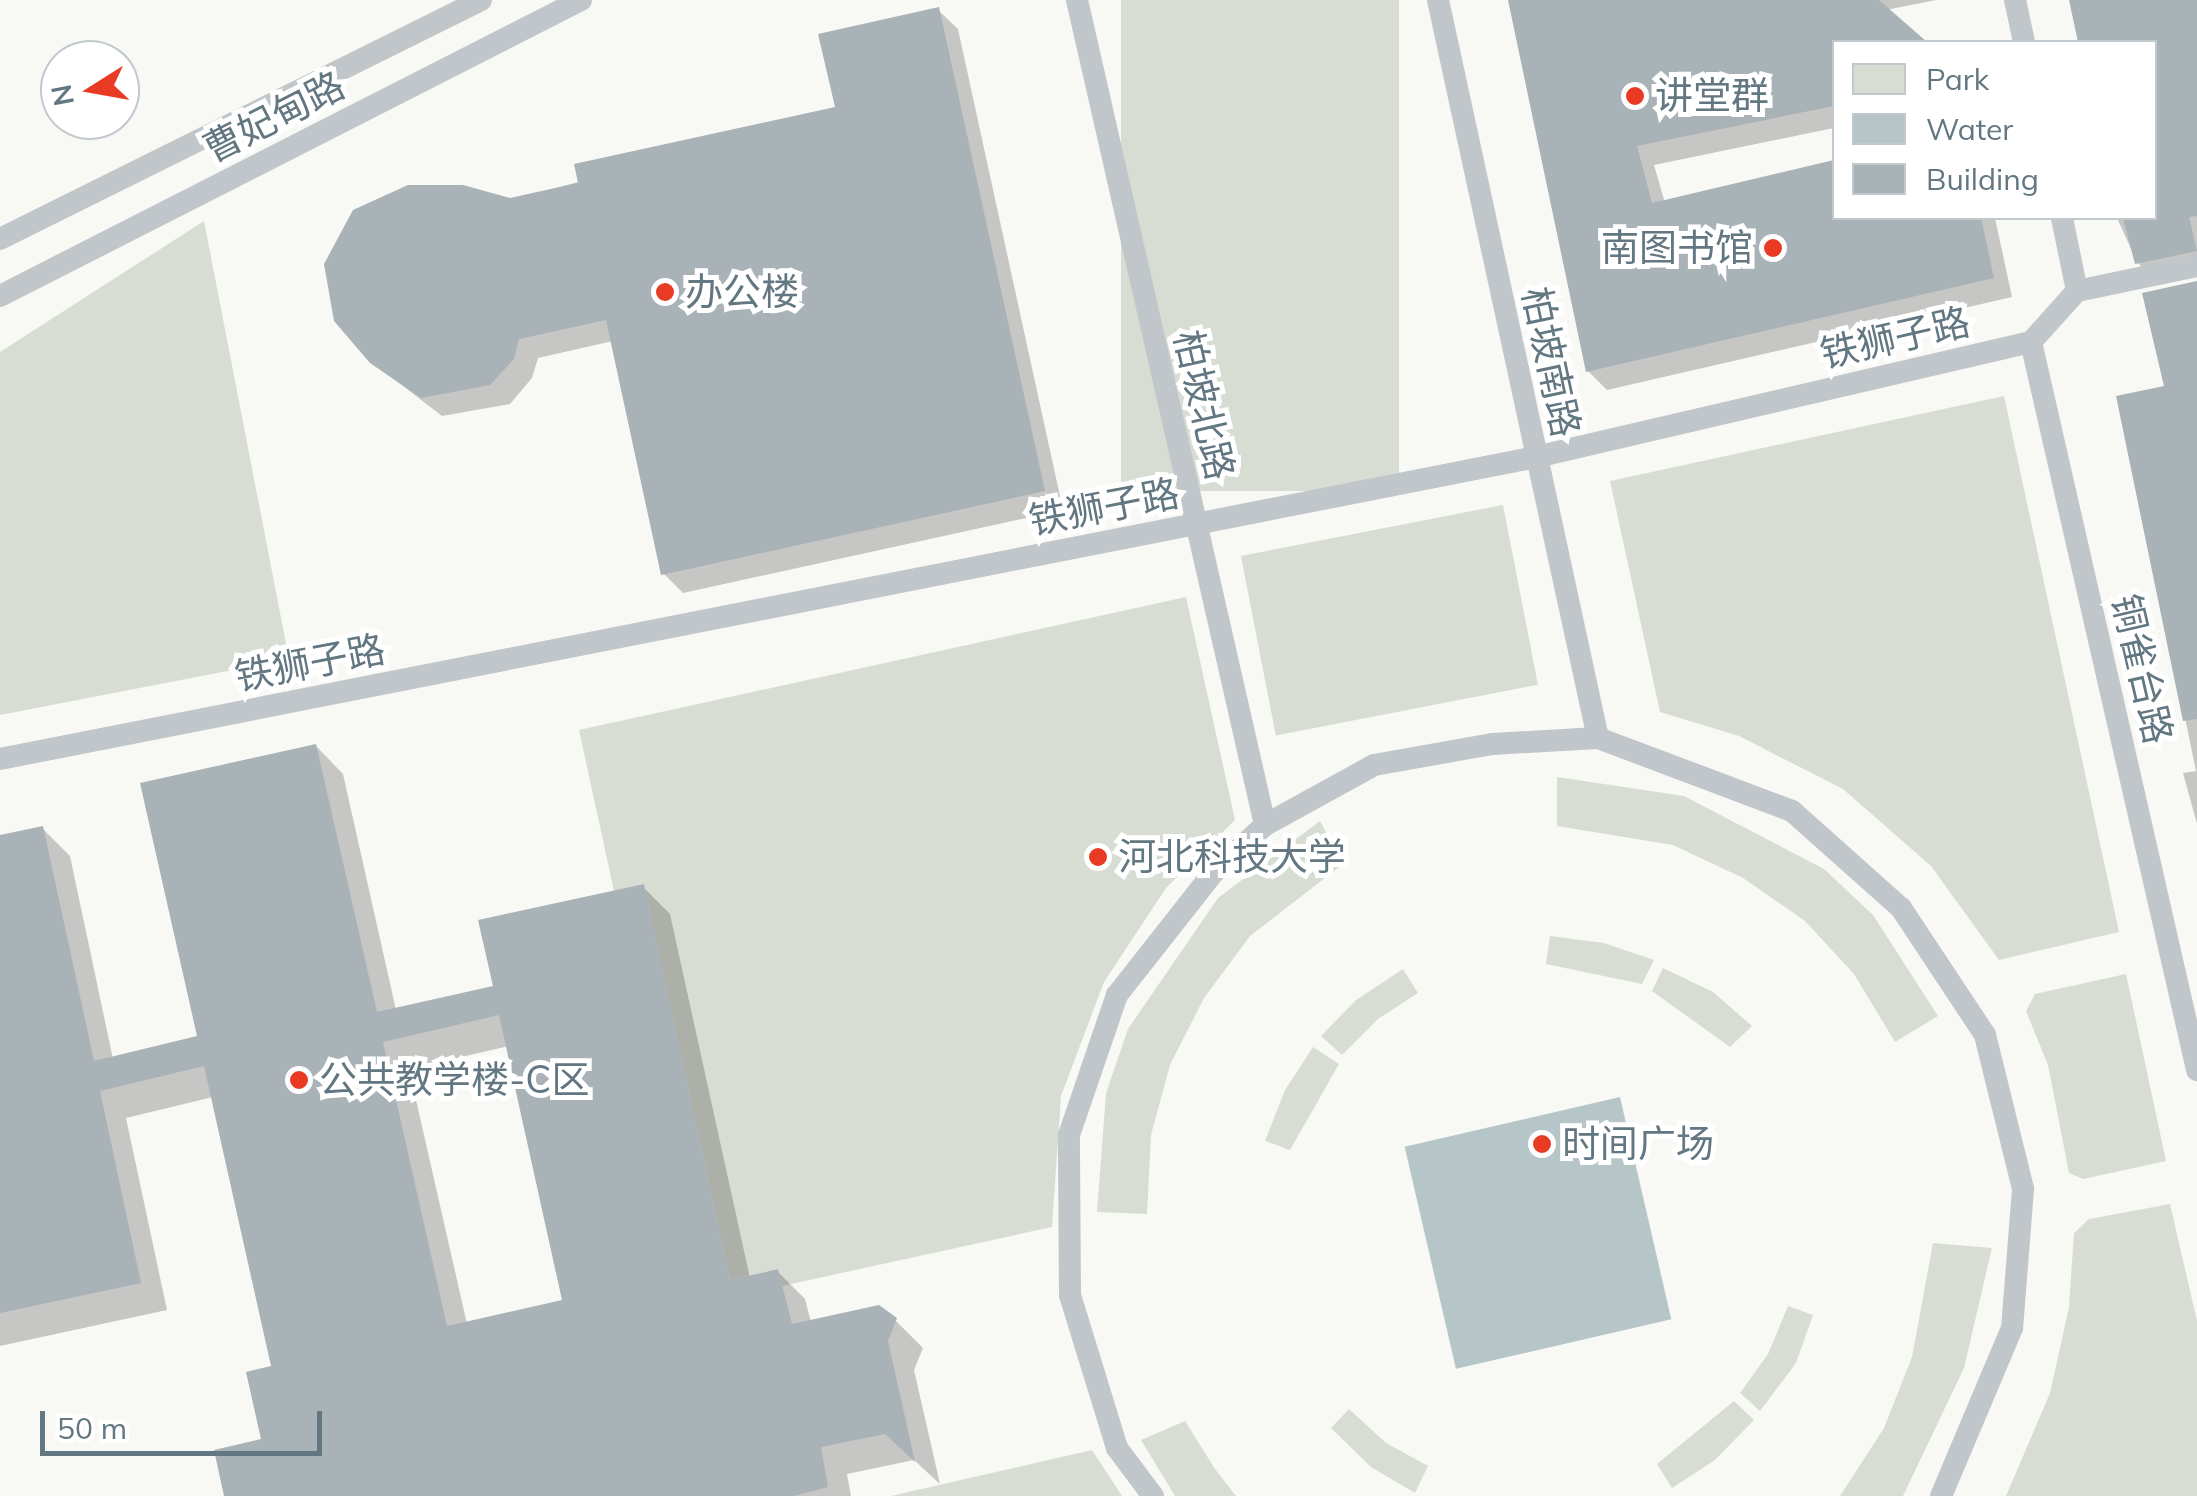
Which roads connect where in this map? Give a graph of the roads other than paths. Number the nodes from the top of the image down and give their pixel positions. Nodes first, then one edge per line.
1 (481, 0) edge
2 (581, 0) edge
3 (1077, 0) edge
4 (1438, 0) edge
5 (2014, 0) edge
6 (2024, 40) edge
7 (2062, 220) edge
8 (0, 238) edge
9 (2197, 266) edge
10 (2078, 291) junction
11 (0, 294) edge
12 (2031, 342) junction
13 (1536, 457) junction
14 (1195, 524) junction
15 (1598, 738) junction
16 (0, 759) edge
17 (1265, 825) junction
18 (2197, 956) edge
19 (2173, 962) junction
20 (2197, 1070) edge
21 (1153, 1496) edge
22 (1941, 1496) edge

1 - 8 lane, 曹妃甸路
2 - 11 lane, 曹妃甸路
3 - 14 lane, 柏坡北路
4 - 13 lane, 柏坡南路
5 - 6 lane
7 - 10 lane
9 - 10 lane
10 - 12 lane
12 - 13 lane, 铁狮子路
12 - 19 lane, 铜雀台路
13 - 14 lane, 铁狮子路
13 - 15 lane, 柏坡南路
14 - 16 lane, 铁狮子路
14 - 17 lane, 柏坡北路
15 - 17 lane
15 - 22 lane
17 - 21 lane
18 - 19 lane
19 - 20 lane, 铜雀台路

